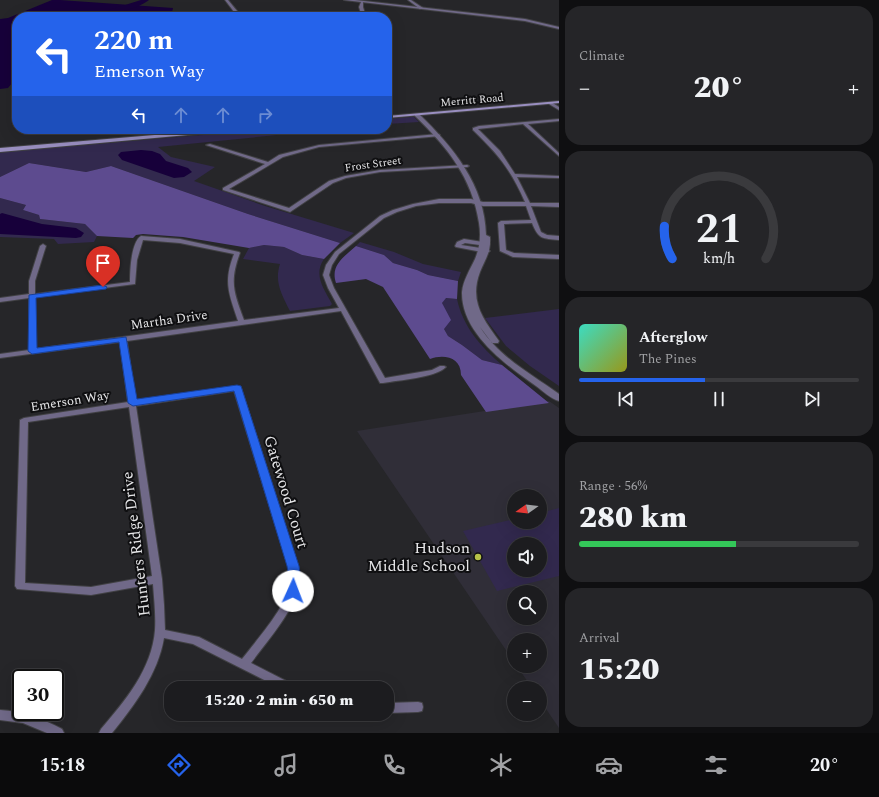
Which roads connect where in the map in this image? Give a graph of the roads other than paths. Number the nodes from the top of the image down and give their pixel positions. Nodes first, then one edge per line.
1 (226, 0) edge
2 (346, 0) edge
3 (409, 0) edge
4 (362, 2) junction
5 (421, 8) junction
6 (236, 12) edge
7 (362, 12) edge
8 (559, 28) edge
9 (554, 103) edge
10 (559, 108) edge
11 (420, 114) junction
12 (392, 117) edge
13 (559, 120) edge
14 (524, 123) junction
15 (439, 133) junction
16 (185, 134) edge
17 (208, 145) dead end
18 (0, 150) edge
19 (559, 154) edge
20 (268, 163) junction
21 (464, 166) junction
22 (515, 176) junction
23 (559, 177) edge
24 (481, 202) junction
25 (528, 204) junction
26 (559, 205) edge
27 (534, 221) junction
28 (559, 238) edge
29 (42, 246) dead end
30 (485, 247) junction
31 (559, 257) edge
32 (32, 296) junction
33 (0, 300) edge
34 (342, 309) junction
35 (242, 323) junction
36 (123, 339) junction
37 (32, 351) junction
38 (0, 356) edge
39 (442, 367) dead end
40 (237, 388) joint
41 (559, 392) edge
42 (559, 398) edge
43 (133, 403) junction
44 (157, 579) junction
45 (160, 633) junction
46 (244, 665) junction
47 (276, 681) edge
48 (418, 706) dead end
49 (394, 708) edge
50 (0, 715) edge
51 (58, 733) edge
52 (105, 733) edge

1 - 6 street
2 - 4 street
3 - 5 street
4 - 5 street
4 - 7 street
5 - 8 street
9 - 10 street
9 - 11 main road, Merritt Road
11 - 12 main road, Merritt Road
11 - 15 street
13 - 14 street
14 - 19 street
14 - 22 street
15 - 20 street
15 - 21 street
16 - 18 main road
17 - 20 street
20 - 21 street, Frost Street
21 - 24 street
22 - 23 street
22 - 25 street
24 - 25 street
24 - 30 street
24 - 34 street
25 - 26 street
25 - 27 street
27 - 28 street
27 - 31 street
29 - 32 street
30 - 41 street
30 - 42 street
32 - 33 street
32 - 35 street
32 - 37 street
34 - 35 street, Martha Drive
34 - 39 street
35 - 36 street, Martha Drive
36 - 37 street, Martha Drive
36 - 43 street, Hunters Ridge Drive
37 - 38 street, Martha Drive
40 - 43 street, Emerson Way
40 - 46 street, Gatewood Court
43 - 44 street, Hunters Ridge Drive
43 - 44 street, Emerson Way
44 - 45 street, Hunters Ridge Drive
45 - 46 street
45 - 52 street, Hunters Ridge Drive
46 - 47 street
48 - 49 street
50 - 51 street

